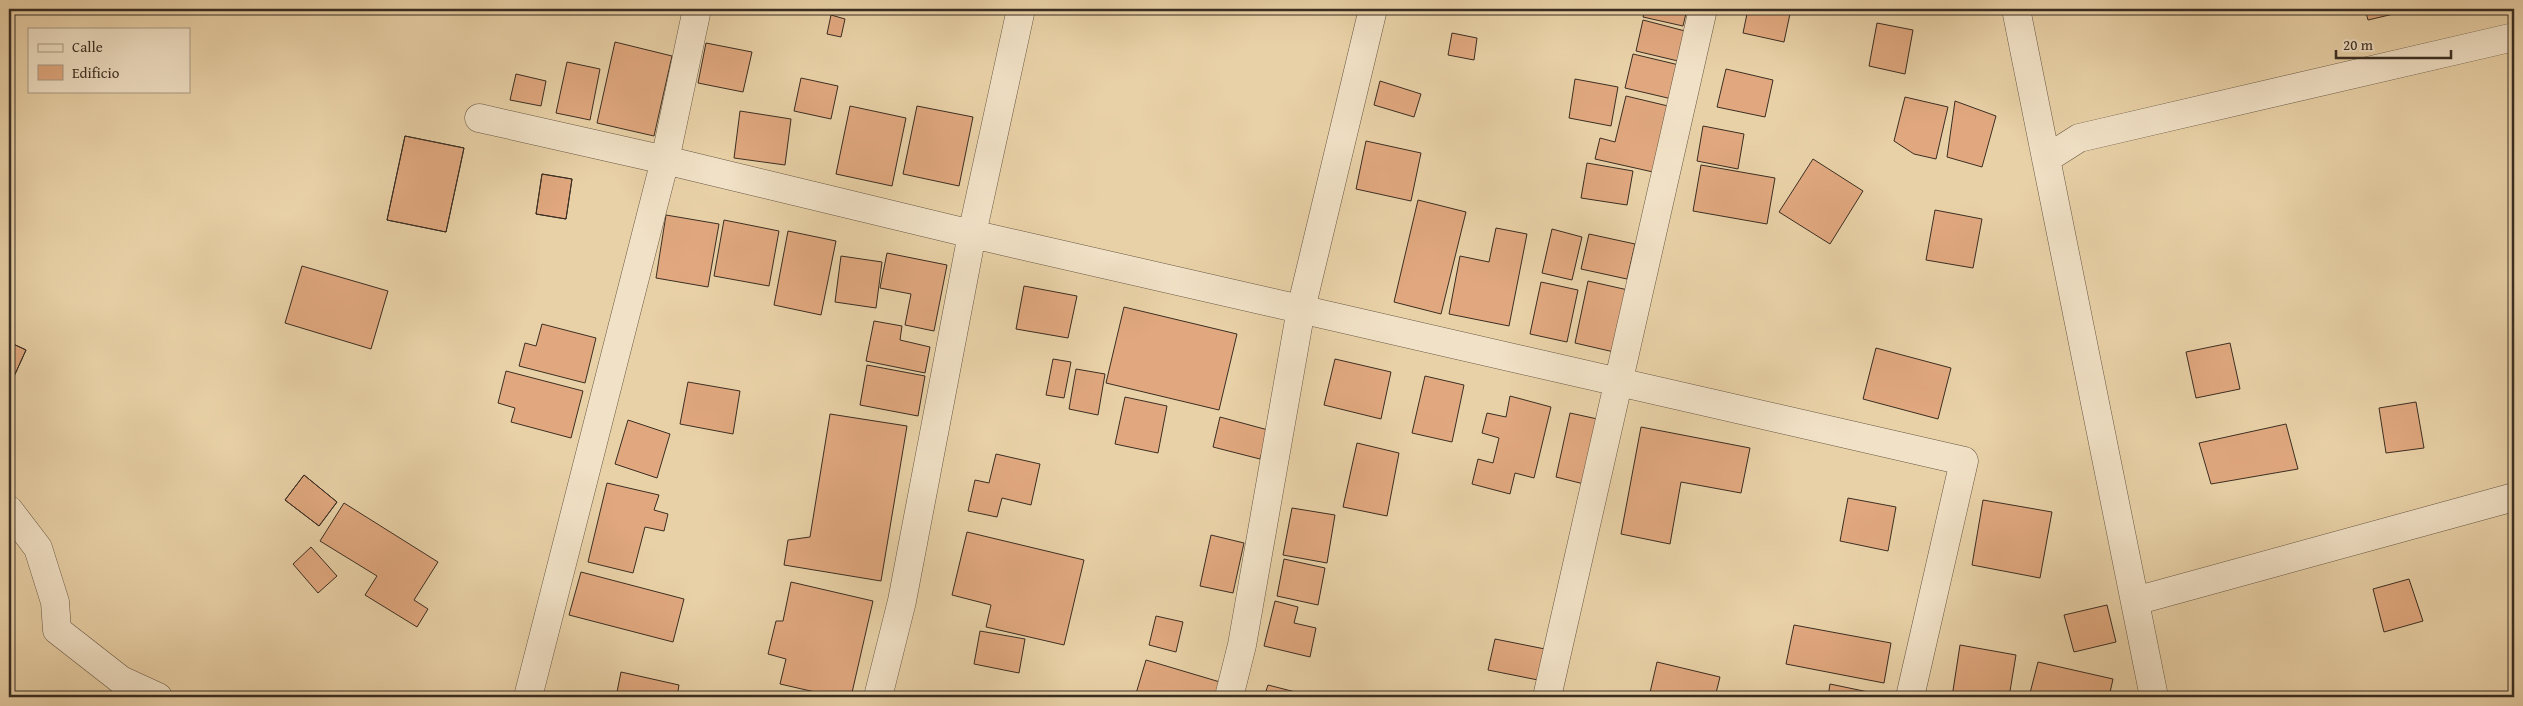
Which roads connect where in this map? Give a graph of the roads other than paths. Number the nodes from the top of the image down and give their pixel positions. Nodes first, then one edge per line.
1 (696, 9) edge
2 (1021, 9) edge
3 (1373, 9) edge
4 (1703, 9) edge
5 (2016, 9) edge
6 (2514, 37) edge
7 (479, 118) dead end
8 (2046, 158) junction
9 (665, 160) junction
10 (972, 234) junction
11 (1301, 309) junction
12 (1618, 382) junction
13 (2514, 497) edge
14 (9, 510) edge
15 (2135, 601) junction
16 (158, 697) edge
17 (528, 697) edge
18 (878, 697) edge
19 (1229, 697) edge
20 (1547, 697) edge
21 (1910, 697) edge
22 (2154, 697) edge

1 - 9 street
2 - 10 street
3 - 11 street
4 - 12 street
5 - 8 street
6 - 8 street
7 - 9 street
8 - 15 street
9 - 10 street
9 - 17 street
10 - 11 street
10 - 18 street
11 - 12 street
11 - 19 street
12 - 20 street
12 - 21 street
13 - 15 street
14 - 16 street
15 - 22 street

